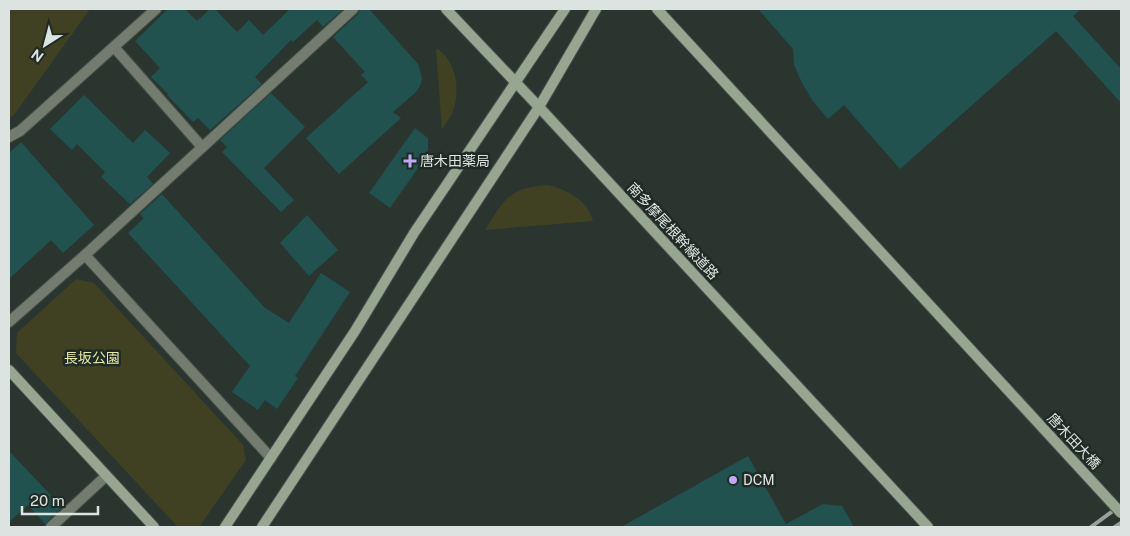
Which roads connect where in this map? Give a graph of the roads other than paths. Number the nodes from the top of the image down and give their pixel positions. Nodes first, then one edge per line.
1 (156, 9) edge
2 (353, 9) edge
3 (446, 9) edge
4 (565, 9) edge
5 (596, 9) edge
6 (657, 9) edge
7 (114, 47) junction
8 (514, 82) junction
9 (539, 107) junction
10 (9, 137) edge
11 (202, 147) junction
12 (85, 255) junction
13 (9, 322) edge
14 (9, 370) edge
15 (271, 458) junction
16 (106, 476) junction
17 (1121, 514) edge
18 (51, 527) edge
19 (154, 527) edge
20 (225, 527) edge
21 (262, 527) edge
22 (928, 527) edge

1 - 7 street
2 - 11 street
3 - 8 main road, 南多摩尾根幹線道路
4 - 8 main road
5 - 9 main road
6 - 17 main road, 唐木田大橋, bridge
7 - 10 street
7 - 11 street
8 - 9 main road, 南多摩尾根幹線道路
8 - 15 main road
9 - 21 main road
9 - 22 main road, 南多摩尾根幹線道路
11 - 12 street
12 - 13 street
12 - 15 street
14 - 16 main road
15 - 20 main road
16 - 18 street
16 - 19 main road

